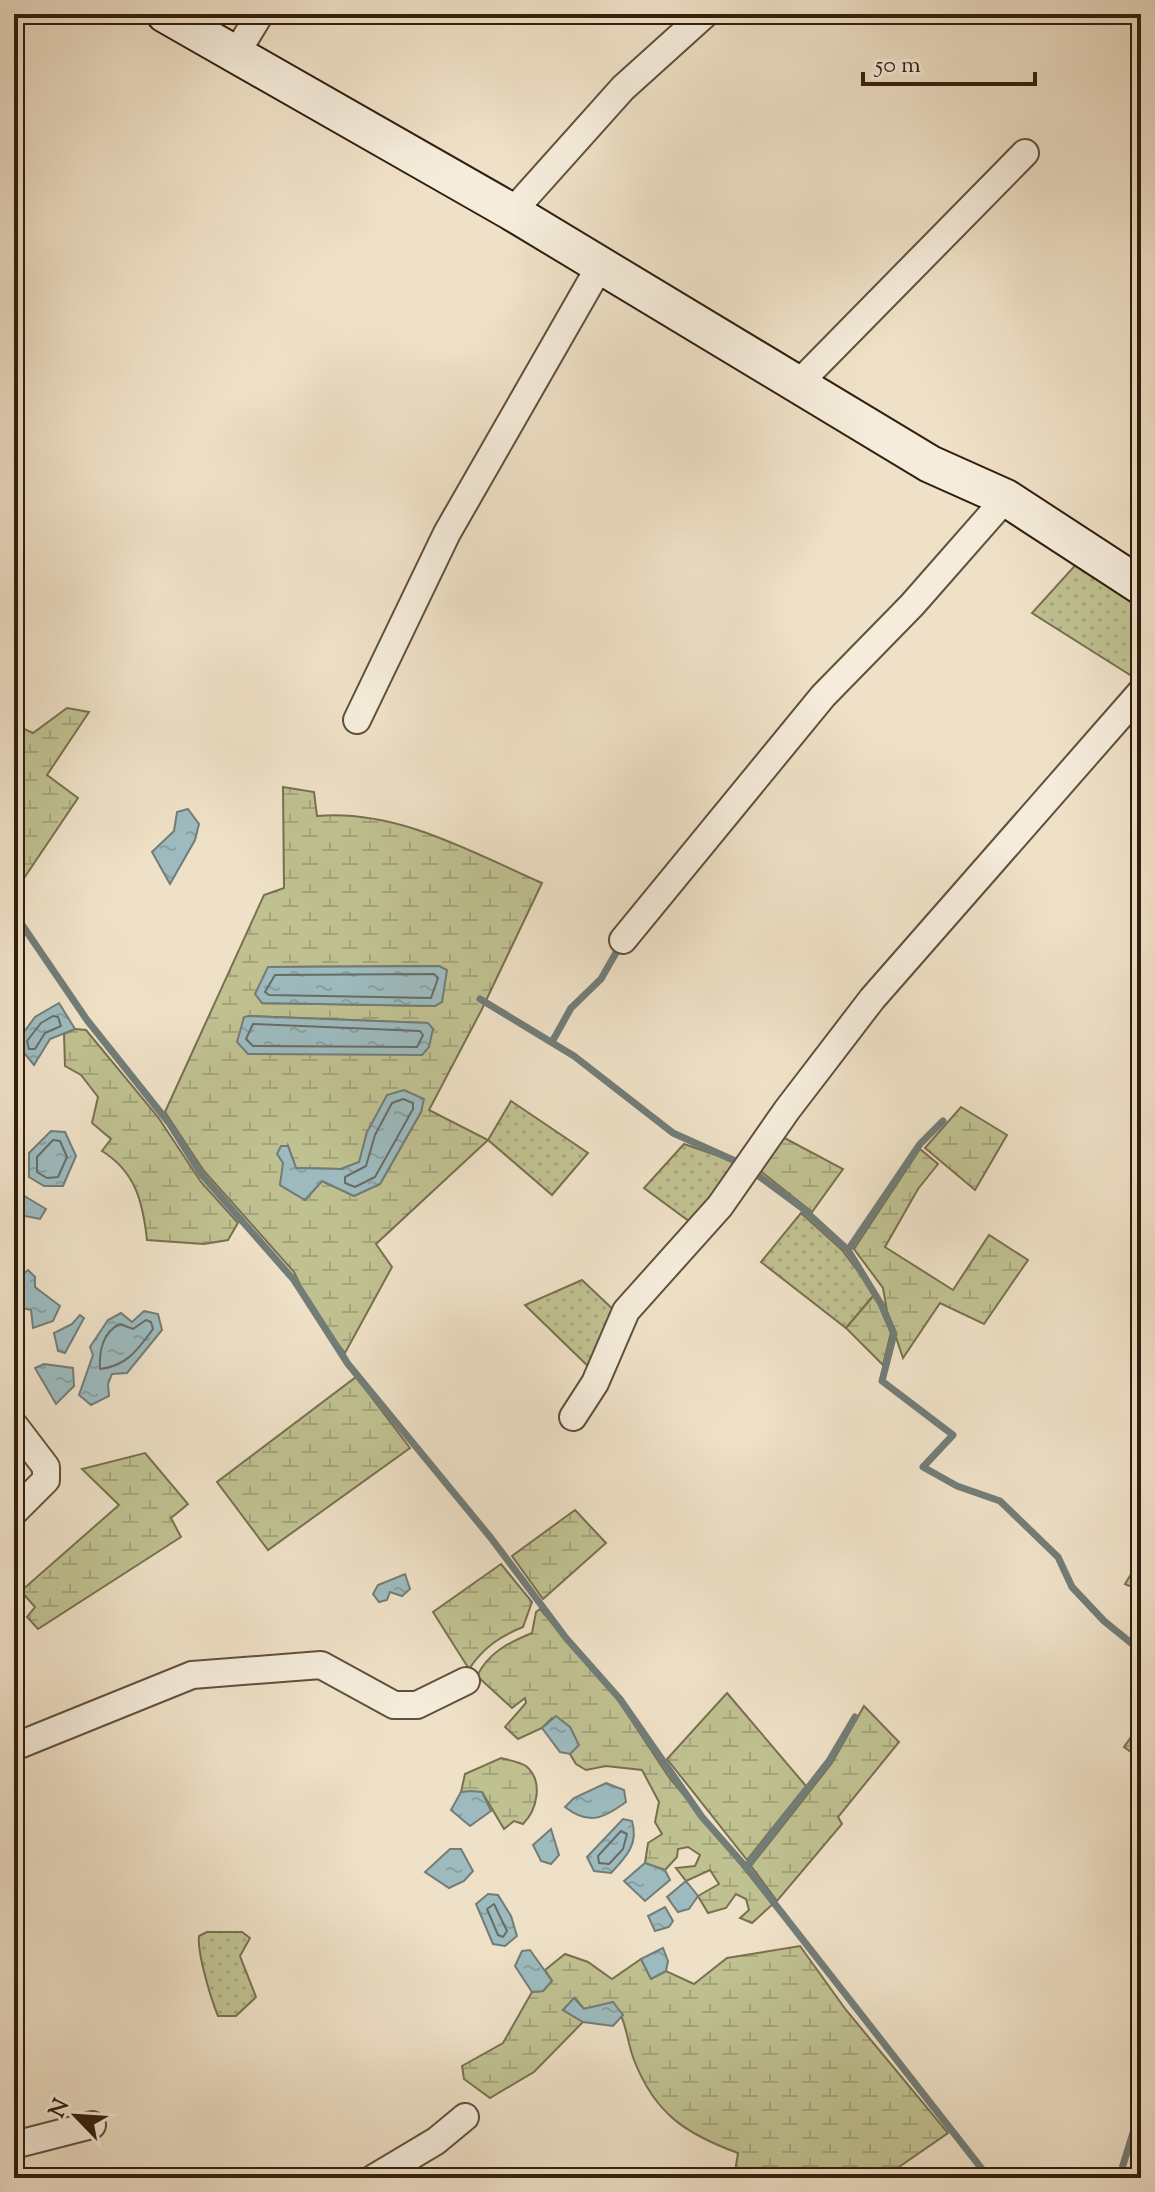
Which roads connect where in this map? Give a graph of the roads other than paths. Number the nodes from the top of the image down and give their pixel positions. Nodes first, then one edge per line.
1 (165, 14) edge
2 (260, 14) edge
3 (705, 14) edge
4 (235, 55) junction
5 (1025, 153) dead end
6 (512, 212) junction
7 (600, 266) junction
8 (798, 384) junction
9 (1006, 498) junction
10 (1141, 586) edge
11 (1141, 692) edge
12 (357, 720) dead end
13 (623, 940) dead end
14 (573, 1417) dead end
15 (14, 1425) edge
16 (14, 1512) edge
17 (466, 1681) dead end
18 (14, 1747) edge
19 (465, 2117) dead end
20 (92, 2125) dead end
21 (14, 2145) edge
22 (374, 2178) edge

1 - 4 street
2 - 4 street
3 - 6 street
4 - 6 street
5 - 8 street
6 - 7 street
7 - 8 street
7 - 12 street
8 - 9 street
9 - 10 street
9 - 13 street
11 - 14 street
15 - 16 street
17 - 18 street
19 - 22 street
20 - 21 street

